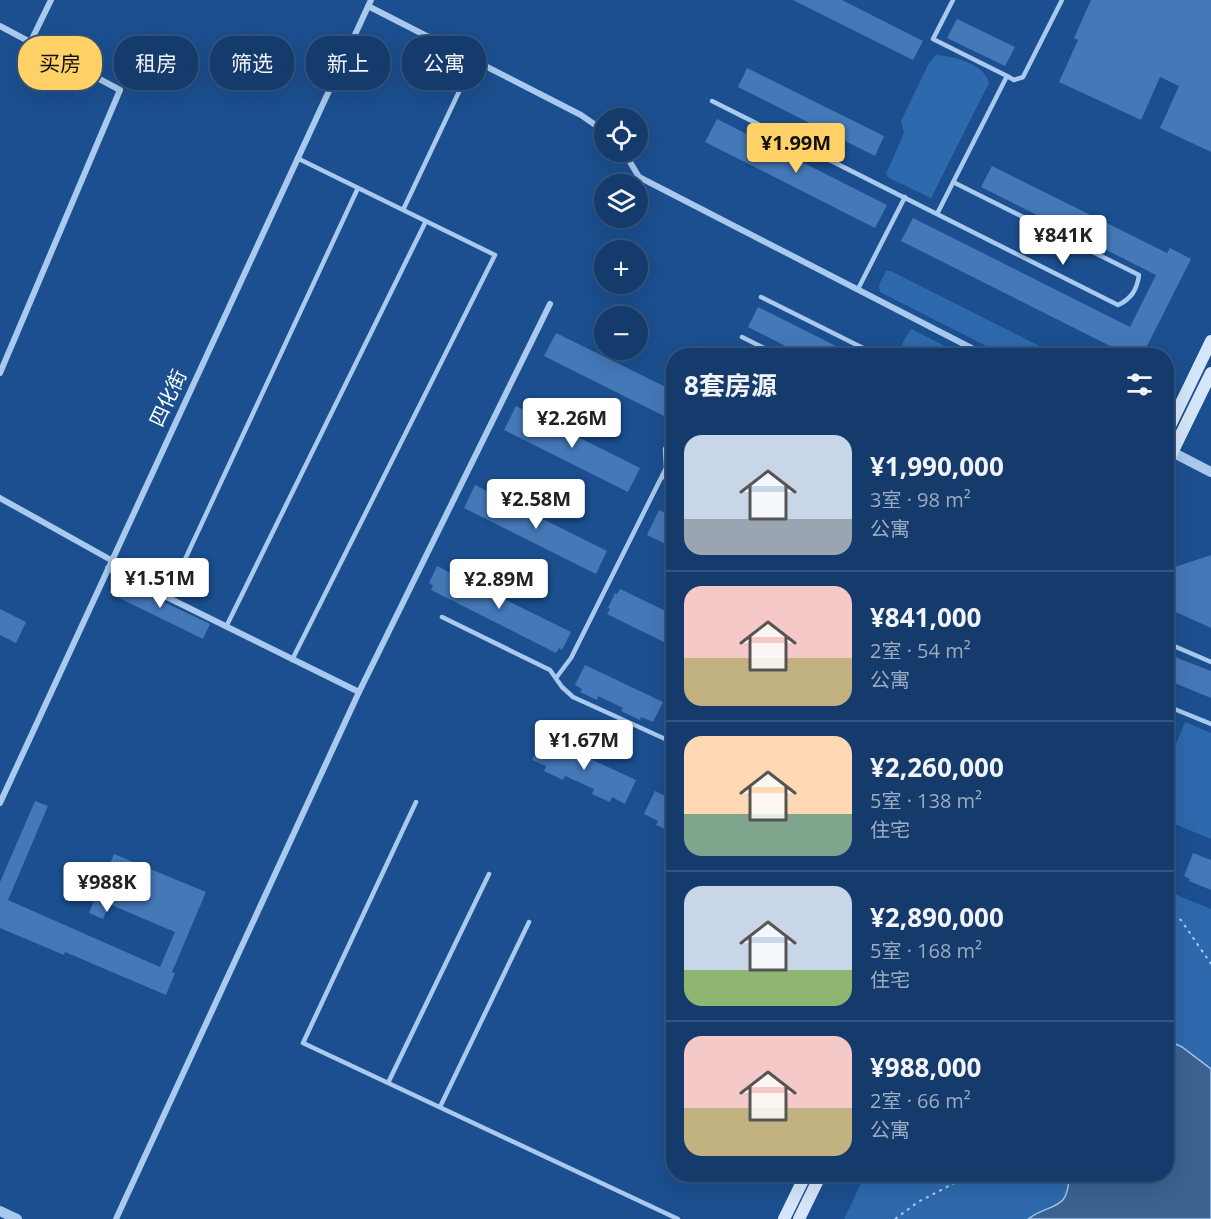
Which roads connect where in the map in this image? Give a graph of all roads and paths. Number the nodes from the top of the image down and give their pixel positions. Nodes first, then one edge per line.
1 (51, 0) edge
2 (952, 0) edge
3 (1062, 0) edge
4 (369, 3) edge
5 (0, 27) edge
6 (33, 36) edge
7 (430, 36) edge
8 (18, 37) edge
9 (486, 66) edge
10 (1007, 76) junction
11 (102, 81) edge
12 (460, 90) edge
13 (712, 101) dead end
14 (594, 124) edge
15 (297, 158) junction
16 (630, 162) edge
17 (953, 182) junction
18 (358, 188) junction
19 (905, 197) junction
20 (403, 210) junction
21 (937, 214) junction
22 (426, 221) junction
23 (858, 289) junction
24 (762, 297) dead end
25 (550, 304) dead end
26 (742, 337) dead end
27 (1211, 341) edge
28 (764, 348) edge
29 (863, 348) edge
30 (972, 348) edge
31 (0, 373) edge
32 (1211, 373) edge
33 (1174, 418) edge
34 (666, 447) edge
35 (1174, 450) edge
36 (1174, 459) edge
37 (666, 468) edge
38 (666, 468) edge
39 (1211, 472) edge
40 (662, 476) junction
41 (666, 478) edge
42 (0, 498) edge
43 (111, 560) junction
44 (108, 568) junction
45 (167, 598) junction
46 (442, 617) dead end
47 (226, 627) junction
48 (1174, 646) edge
49 (292, 660) junction
50 (1211, 662) edge
51 (556, 678) junction
52 (359, 693) junction
53 (1174, 709) edge
54 (1211, 724) edge
55 (666, 739) edge
56 (416, 802) dead end
57 (0, 803) edge
58 (489, 874) dead end
59 (1174, 916) edge
60 (529, 922) dead end
61 (1211, 964) edge
62 (388, 1083) junction
63 (440, 1107) junction
64 (802, 1182) edge
65 (817, 1182) edge
66 (957, 1182) edge
67 (0, 1210) edge
68 (17, 1219) edge
69 (116, 1219) edge
70 (678, 1219) edge
71 (784, 1219) edge
72 (799, 1219) edge
73 (895, 1219) edge

1 - 6 street
2 - 10 lane
3 - 10 lane
4 - 7 street
4 - 15 street, 四化街
5 - 8 street
9 - 14 street
10 - 17 lane
11 - 31 street
12 - 20 lane
13 - 19 lane
15 - 18 lane
15 - 43 street, 四化街
16 - 23 street
17 - 21 lane
17 - 21 lane
18 - 20 lane
18 - 45 lane
19 - 21 lane
19 - 23 lane
20 - 22 lane
22 - 47 lane
22 - 49 lane
23 - 30 street
24 - 29 lane
25 - 52 street
26 - 28 lane
27 - 33 main road
32 - 35 main road
34 - 38 lane
36 - 39 street
37 - 40 lane
40 - 41 lane
40 - 51 lane
42 - 43 street
43 - 44 street, 四化街
44 - 45 street
44 - 57 street, 四化街
45 - 47 street
46 - 51 lane
47 - 49 street
48 - 50 lane
49 - 52 street
51 - 55 lane
52 - 69 street
53 - 54 lane
56 - 62 lane
58 - 62 lane
59 - 61 path
60 - 63 lane
62 - 63 lane
63 - 70 lane
64 - 71 main road
65 - 72 main road
66 - 73 path
67 - 68 street

